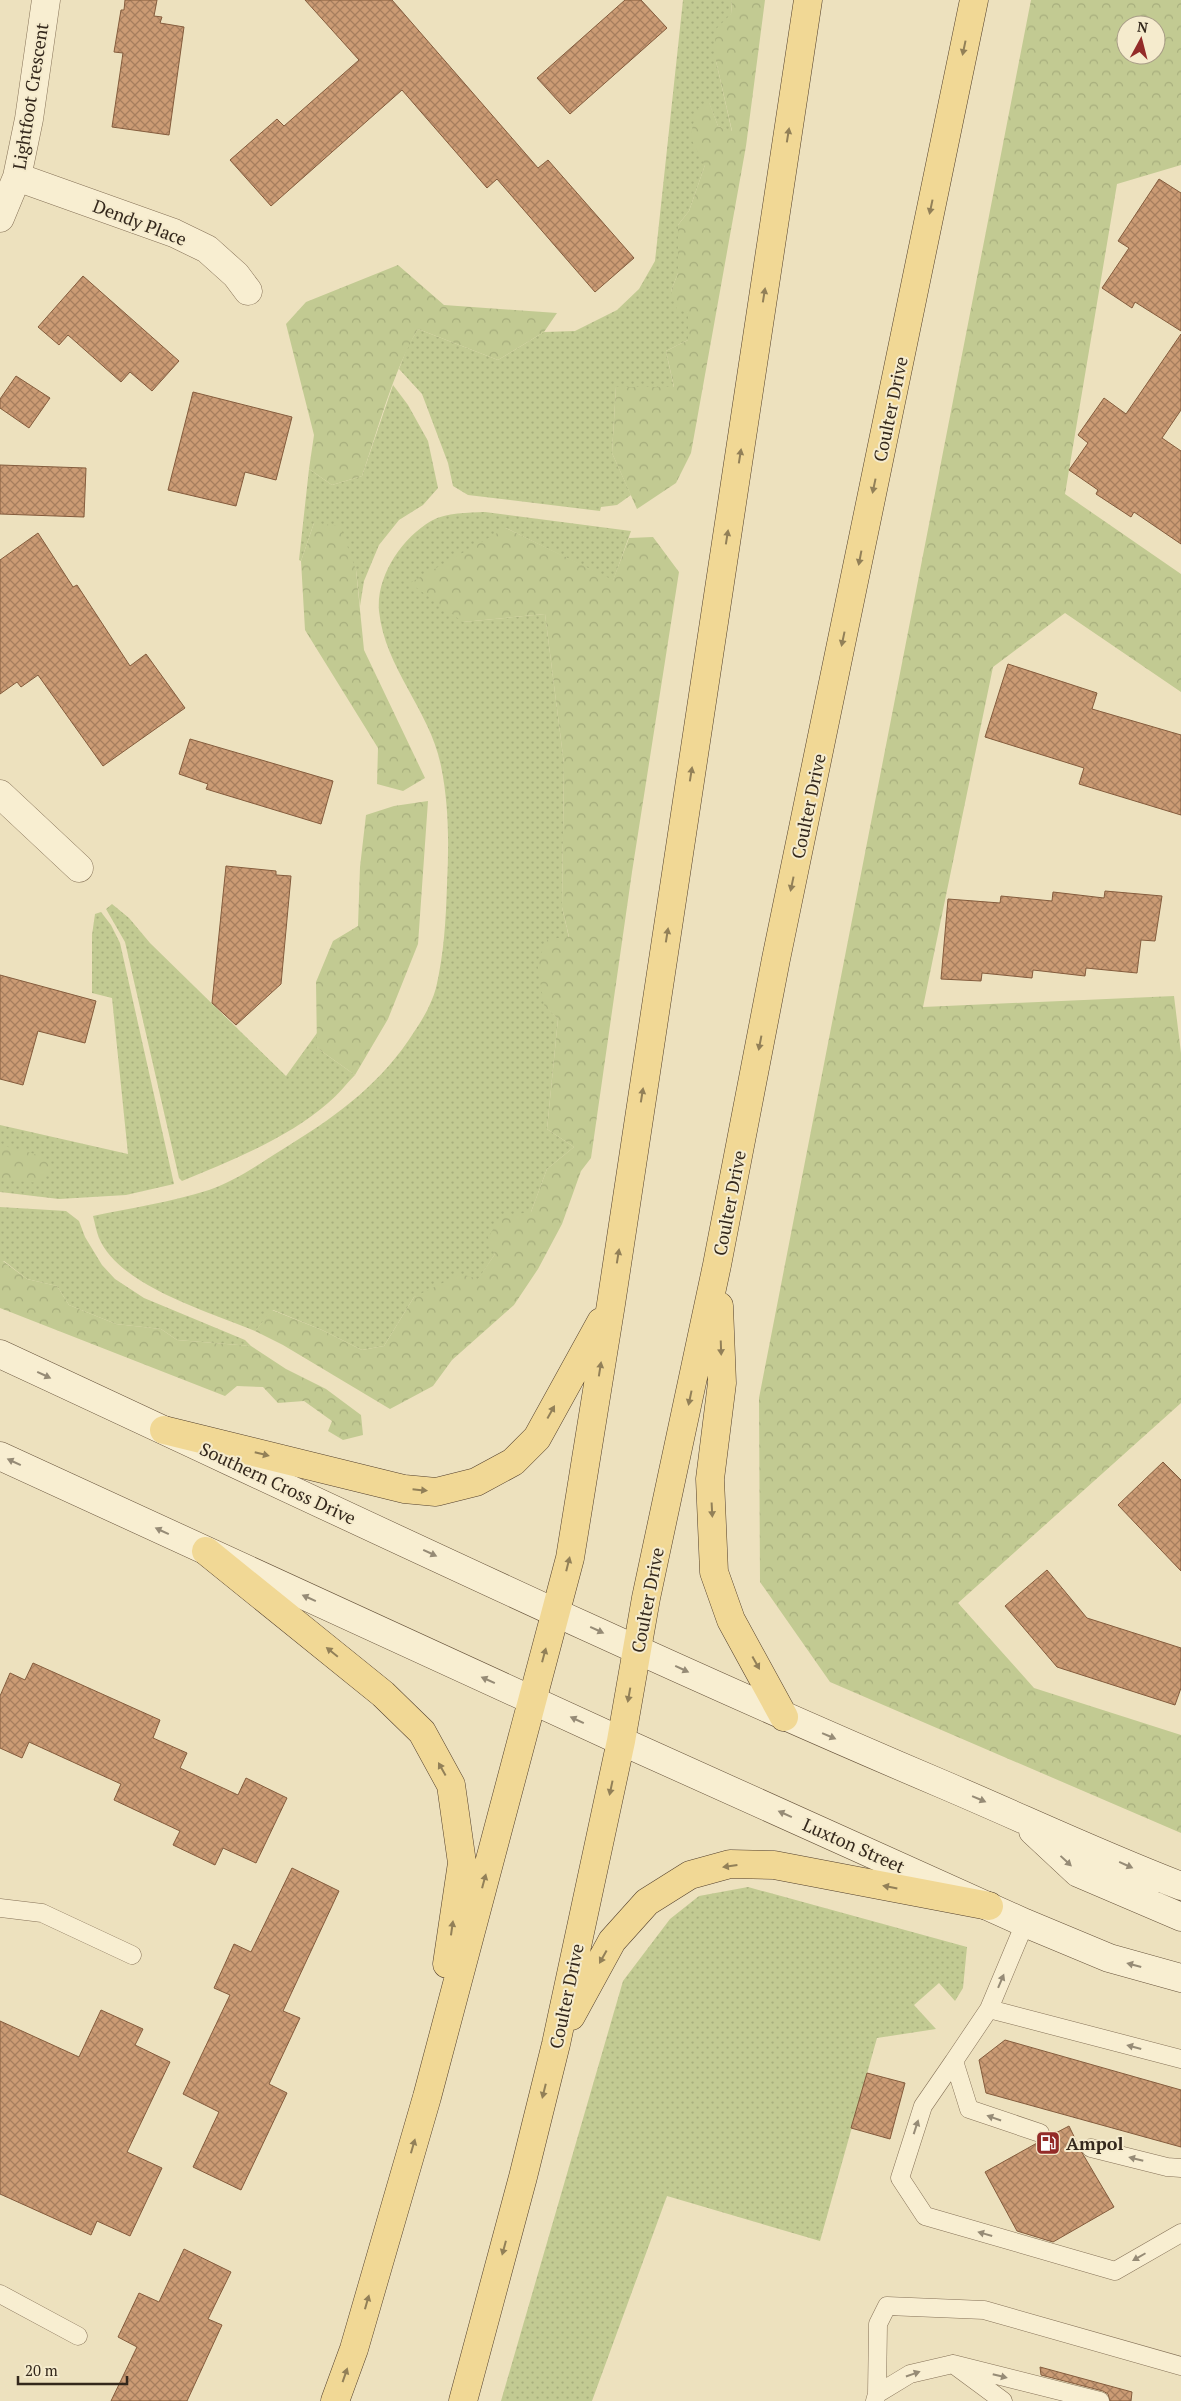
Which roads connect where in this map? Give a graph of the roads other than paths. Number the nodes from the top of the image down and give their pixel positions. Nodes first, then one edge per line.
1 (46, 0) edge
2 (808, 0) edge
3 (974, 0) edge
4 (17, 177) junction
5 (0, 218) edge
6 (248, 291) dead end
7 (0, 794) edge
8 (79, 868) dead end
9 (717, 1265) junction
10 (611, 1304) junction
11 (0, 1354) edge
12 (164, 1430) junction
13 (0, 1456) edge
14 (206, 1551) junction
15 (556, 1611) junction
16 (638, 1649) junction
17 (533, 1700) junction
18 (784, 1717) junction
19 (621, 1740) junction
20 (1018, 1816) junction
21 (1181, 1886) edge
22 (989, 1906) junction
23 (0, 1908) edge
24 (1181, 1917) edge
25 (1025, 1923) junction
26 (132, 1955) dead end
27 (1181, 1978) edge
28 (989, 2009) junction
29 (556, 2044) junction
30 (1181, 2059) edge
31 (954, 2061) junction
32 (427, 2097) junction
33 (1040, 2133) dead end
34 (1091, 2148) dead end
35 (1181, 2168) edge
36 (1181, 2233) edge
37 (0, 2294) edge
38 (78, 2336) dead end
39 (953, 2364) junction
40 (1181, 2366) edge
41 (876, 2398) edge
42 (336, 2401) edge
43 (464, 2401) edge
44 (1003, 2401) edge
45 (1100, 2401) edge

1 - 4 main road, Lightfoot Crescent
10 -> 2 main road
3 -> 9 main road, Coulter Drive
4 - 5 main road, Lightfoot Crescent
4 - 6 main road, Dendy Place
7 - 8 main road
9 -> 16 main road, Coulter Drive
9 -> 18 main road
12 -> 10 main road
15 -> 10 main road
11 -> 12 main road, Southern Cross Drive
12 -> 15 main road, Southern Cross Drive
14 -> 13 main road
17 -> 14 main road
32 -> 14 main road
15 -> 16 main road
17 -> 15 main road
16 -> 18 main road
16 -> 19 main road, Coulter Drive
19 -> 17 main road, Luxton Street
32 -> 17 main road
18 -> 20 main road
22 -> 19 main road, Luxton Street
19 -> 29 main road, Coulter Drive
20 -> 21 main road
20 -> 24 main road
22 - 25 main road, Luxton Street
22 -> 29 main road
23 - 26 lane
27 -> 25 main road, Luxton Street
28 -> 25 lane
30 -> 28 lane
28 - 31 lane
29 -> 43 main road, Coulter Drive
33 -> 31 lane
36 -> 31 lane
42 -> 32 main road
35 -> 34 lane
37 - 38 lane
41 -> 39 lane
39 - 44 lane
39 -> 45 lane
40 - 41 lane

